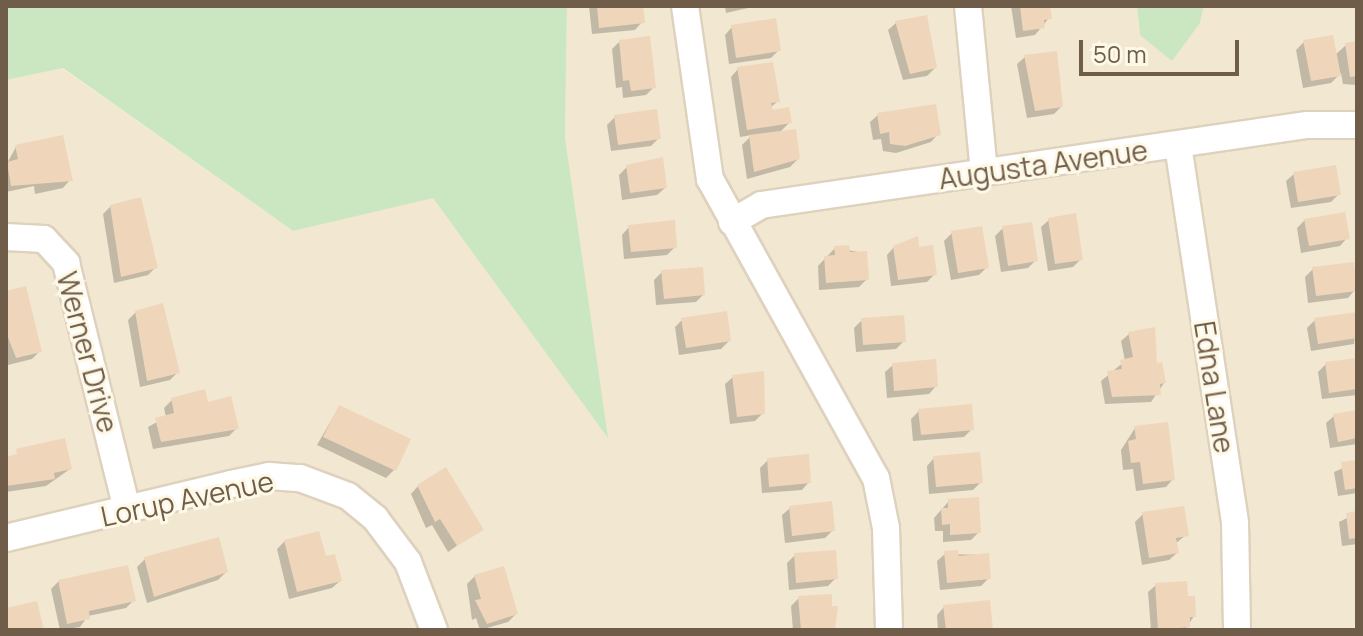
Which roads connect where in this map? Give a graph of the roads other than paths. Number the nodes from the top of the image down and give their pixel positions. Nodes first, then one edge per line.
1 (685, 6) edge
2 (968, 6) edge
3 (1357, 125) edge
4 (1178, 145) junction
5 (984, 171) junction
6 (732, 222) junction
7 (6, 237) edge
8 (127, 509) junction
9 (6, 538) edge
10 (434, 630) edge
11 (889, 630) edge
12 (1237, 630) edge

1 - 6 street
2 - 5 street
3 - 4 street, Augusta Avenue
4 - 5 street, Augusta Avenue
4 - 12 street, Edna Lane
5 - 6 street, Augusta Avenue
6 - 11 street
7 - 8 street, Werner Drive
8 - 9 street, Lorup Avenue
8 - 10 street, Lorup Avenue

